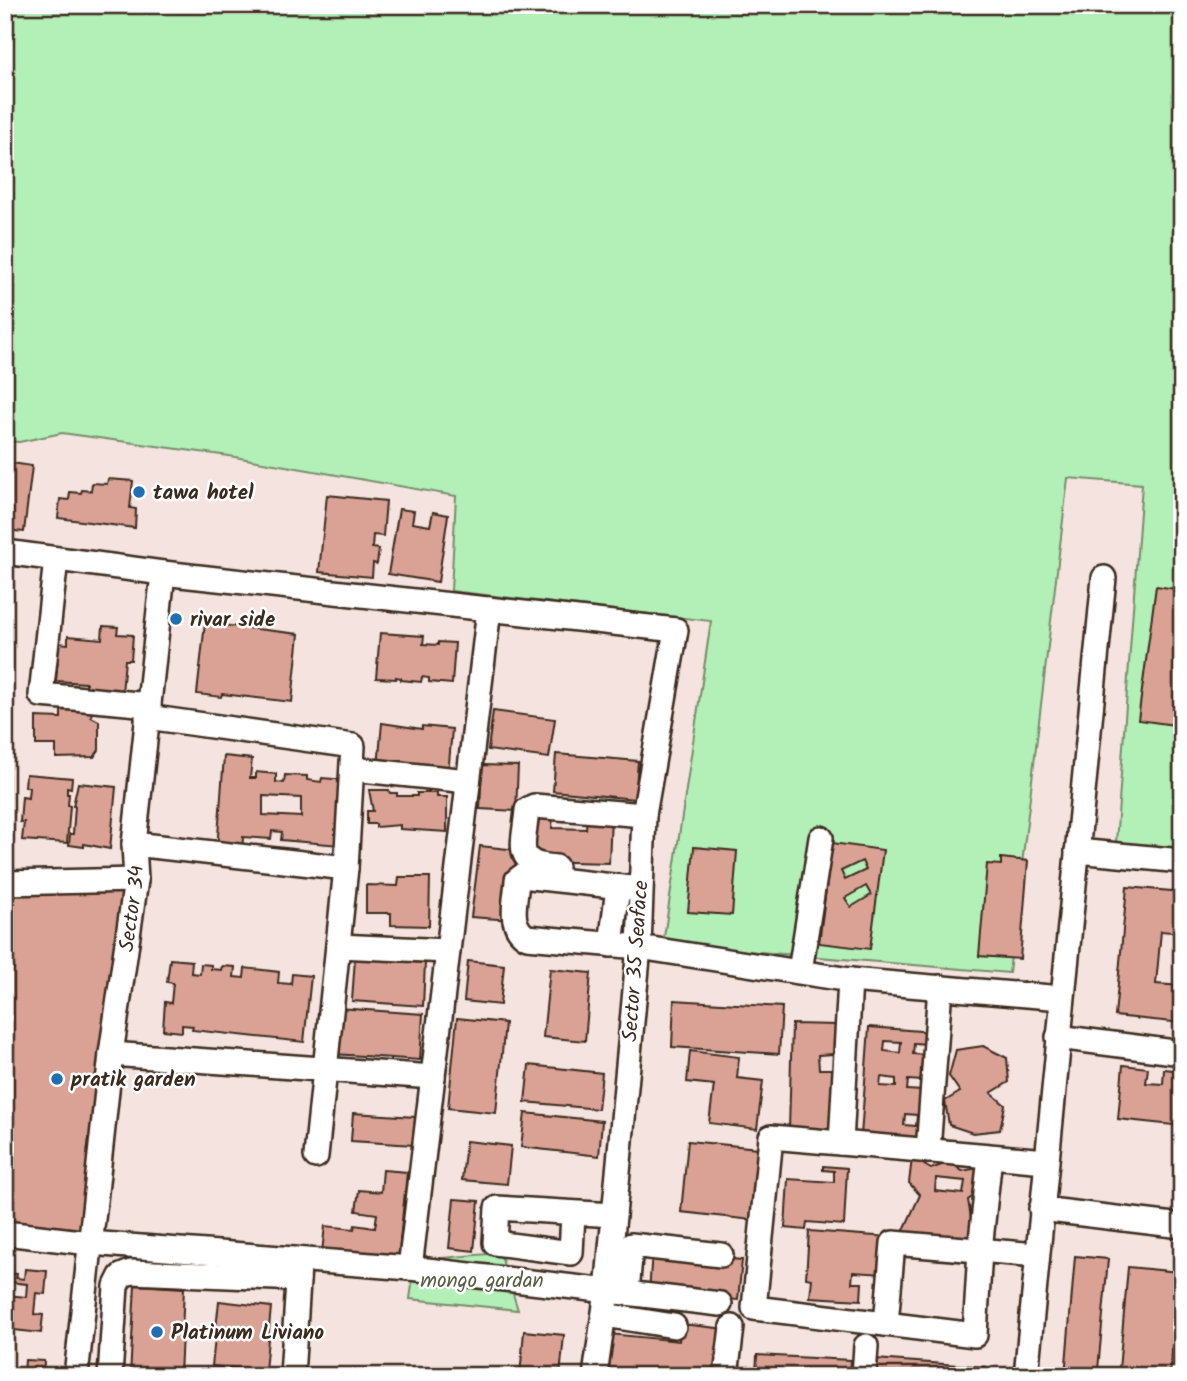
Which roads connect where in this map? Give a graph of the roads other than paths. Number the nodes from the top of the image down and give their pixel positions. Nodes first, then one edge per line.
1 (5, 552) edge
2 (57, 559) junction
3 (163, 573) junction
4 (1104, 578) dead end
5 (489, 609) junction
6 (148, 711) junction
7 (352, 769) junction
8 (468, 781) junction
9 (644, 815) junction
10 (821, 838) dead end
11 (134, 844) junction
12 (1077, 851) junction
13 (1182, 862) edge
14 (346, 868) junction
15 (136, 880) junction
16 (5, 883) edge
17 (633, 883) junction
18 (611, 945) junction
19 (338, 946) junction
20 (639, 947) junction
21 (448, 951) junction
22 (800, 971) junction
23 (850, 980) junction
24 (940, 987) junction
25 (1062, 998) junction
26 (1058, 1037) junction
27 (1182, 1053) edge
28 (111, 1054) junction
29 (325, 1068) junction
30 (433, 1077) junction
31 (841, 1143) junction
32 (929, 1151) junction
33 (316, 1156) dead end
34 (990, 1156) junction
35 (1046, 1161) junction
36 (1041, 1209) junction
37 (573, 1213) junction
38 (1182, 1226) edge
39 (5, 1233) edge
40 (617, 1233) junction
41 (90, 1243) junction
42 (517, 1246) junction
43 (719, 1248) dead end
44 (980, 1250) junction
45 (1037, 1255) junction
46 (410, 1268) junction
47 (299, 1269) junction
48 (514, 1280) junction
49 (617, 1292) junction
50 (720, 1304) dead end
51 (604, 1315) junction
52 (886, 1324) junction
53 (674, 1326) dead end
54 (732, 1327) dead end
55 (866, 1346) dead end
56 (76, 1376) edge
57 (110, 1376) edge
58 (292, 1376) edge
59 (595, 1376) edge
60 (726, 1376) edge
61 (864, 1376) edge
62 (1026, 1376) edge

1 - 2 street, Sector 35 Seaface
2 - 3 street, Sector 35 Seaface
2 - 6 street
3 - 5 street, Sector 35 Seaface
3 - 6 street, Sector 34
4 - 12 street
5 - 8 street
5 - 9 street, Sector 35 Seaface
6 - 7 street
6 - 11 street, Sector 34
7 - 8 street
7 - 14 street
8 - 21 street
9 - 17 street, Sector 35 Seaface
9 - 17 street
10 - 22 street
11 - 14 street
11 - 15 street, Sector 34
12 - 13 street
12 - 25 street
14 - 19 street
15 - 16 street
15 - 28 street, Sector 34
17 - 18 street
17 - 18 street
17 - 20 street, Sector 35 Seaface
18 - 20 street
19 - 21 street
19 - 29 street
20 - 22 street
20 - 40 street, Sector 35 Seaface
21 - 30 street
22 - 23 street
23 - 24 street
23 - 31 street
24 - 25 street
24 - 32 street
25 - 26 street
26 - 27 street
26 - 35 street
28 - 29 street
28 - 41 street, Sector 34
29 - 30 street
29 - 33 street
30 - 46 street
31 - 32 street
31 - 52 street
32 - 34 street
34 - 35 street
34 - 44 street
35 - 36 street
36 - 38 street
36 - 45 street
37 - 40 street
37 - 42 street
37 - 42 street
39 - 41 street
40 - 43 street
40 - 49 street, Sector 35 Seaface
41 - 47 street
41 - 56 street, Sector 34
42 - 48 street
44 - 45 street
44 - 52 street
44 - 52 street
45 - 62 street
46 - 47 street
46 - 48 street
47 - 57 street
47 - 58 street
48 - 49 street
49 - 50 street
49 - 51 street, Sector 35 Seaface
51 - 53 street
51 - 59 street, Sector 35 Seaface
54 - 60 street
55 - 61 street

